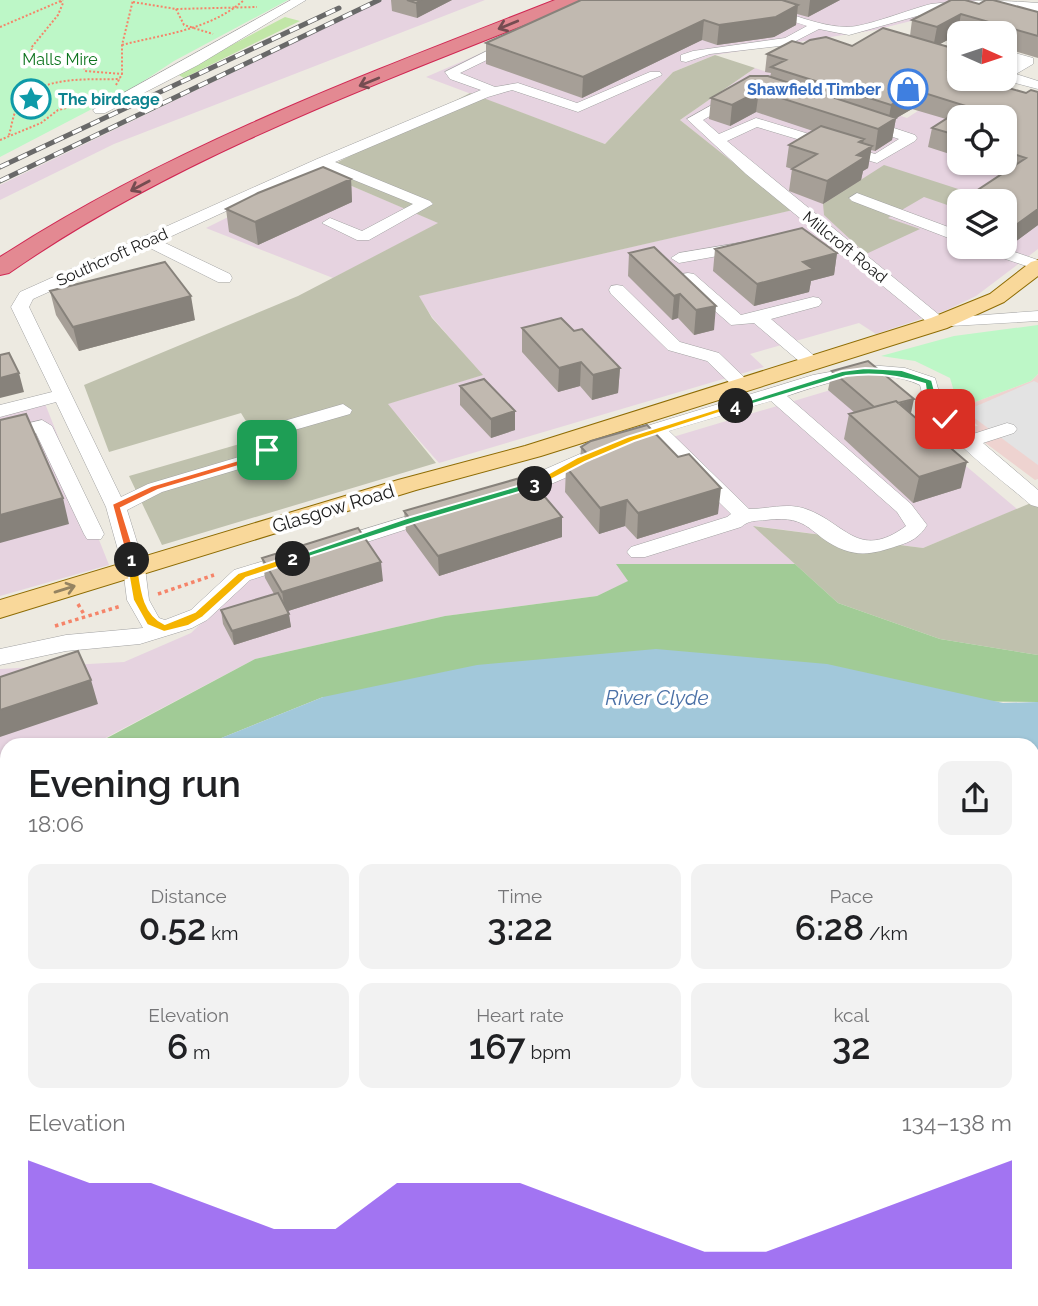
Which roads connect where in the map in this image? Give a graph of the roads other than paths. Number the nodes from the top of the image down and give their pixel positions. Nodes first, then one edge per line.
1 (300, 0) edge
2 (530, 0) edge
3 (571, 0) edge
4 (733, 0) edge
5 (918, 0) edge
6 (984, 1) edge
7 (932, 7) junction
8 (1038, 7) edge
9 (817, 25) junction
10 (531, 34) edge
11 (866, 41) edge
12 (845, 44) edge
13 (686, 58) dead end
14 (1017, 58) edge
15 (467, 66) junction
16 (1017, 68) edge
17 (655, 75) dead end
18 (1017, 79) edge
19 (1038, 85) edge
20 (513, 86) junction
21 (495, 91) junction
22 (744, 91) edge
23 (99, 104) road end
24 (845, 117) edge
25 (718, 140) junction
26 (322, 162) junction
27 (346, 172) junction
28 (324, 182) edge
29 (857, 198) dead end
30 (330, 223) dead end
31 (947, 232) edge
32 (828, 233) junction
33 (808, 237) edge
34 (148, 241) junction
35 (0, 244) edge
36 (756, 245) edge
37 (679, 258) dead end
38 (1017, 258) edge
39 (1038, 265) edge
40 (91, 266) junction
41 (0, 268) edge
42 (110, 277) edge
43 (224, 278) dead end
44 (688, 278) edge
45 (617, 290) dead end
46 (813, 302) dead end
47 (1038, 316) edge
48 (758, 317) junction
49 (939, 323) junction
50 (812, 363) junction
51 (742, 385) junction
52 (774, 394) junction
53 (62, 395) junction
54 (342, 410) dead end
55 (0, 411) edge
56 (1007, 429) dead end
57 (657, 430) junction
58 (0, 436) edge
59 (969, 440) junction
60 (99, 471) junction
61 (68, 480) junction
62 (488, 498) edge
63 (1038, 501) edge
64 (116, 507) junction
65 (449, 509) edge
66 (743, 514) junction
67 (94, 534) dead end
68 (638, 552) dead end
69 (135, 577) junction
70 (0, 609) edge
71 (164, 628) junction
72 (0, 629) edge
73 (0, 657) edge

1 - 23 street
2 - 35 highway
3 -> 41 highway
4 - 9 street
5 - 7 street
6 - 7 street
6 - 8 street
7 - 9 street
9 - 13 street
10 - 15 street
11 - 12 street
14 - 16 street
15 - 20 street
15 - 21 street
17 - 20 street
18 - 19 street
20 - 21 street, Southcroft Road
21 - 26 street, Southcroft Road
22 - 25 street, Millcroft Road
24 - 25 street
25 - 32 street, Millcroft Road
26 - 27 street
26 - 34 street, Southcroft Road
27 - 28 street
27 - 30 lane
29 - 31 street
32 - 33 lane
32 - 49 street, Millcroft Road
34 - 40 street, Southcroft Road
34 - 43 street
36 - 37 lane
38 - 39 street
39 - 49 main road
40 - 42 street
40 - 53 street, Southcroft Road
44 - 48 street
45 - 51 street
46 - 48 street
47 - 49 street, Glasgow Road
48 - 50 street
49 - 50 main road, Glasgow Road
50 - 51 main road, Glasgow Road
51 - 69 main road, Glasgow Road
52 - 57 street
52 - 59 street
52 - 66 street
53 - 55 lane
53 - 60 street, Southcroft Road
54 - 64 street
56 - 59 street
57 - 62 street
57 - 66 street
58 - 61 street
59 - 63 street
60 - 61 street
60 - 64 street, Southcroft Road
61 - 67 street
64 - 69 street, Southcroft Road
65 - 71 street, Glasgow Road
66 - 68 street
70 -> 69 main road, Glasgow Road
69 - 71 street
69 - 72 main road, Glasgow Road
71 - 73 street, Glasgow Road

